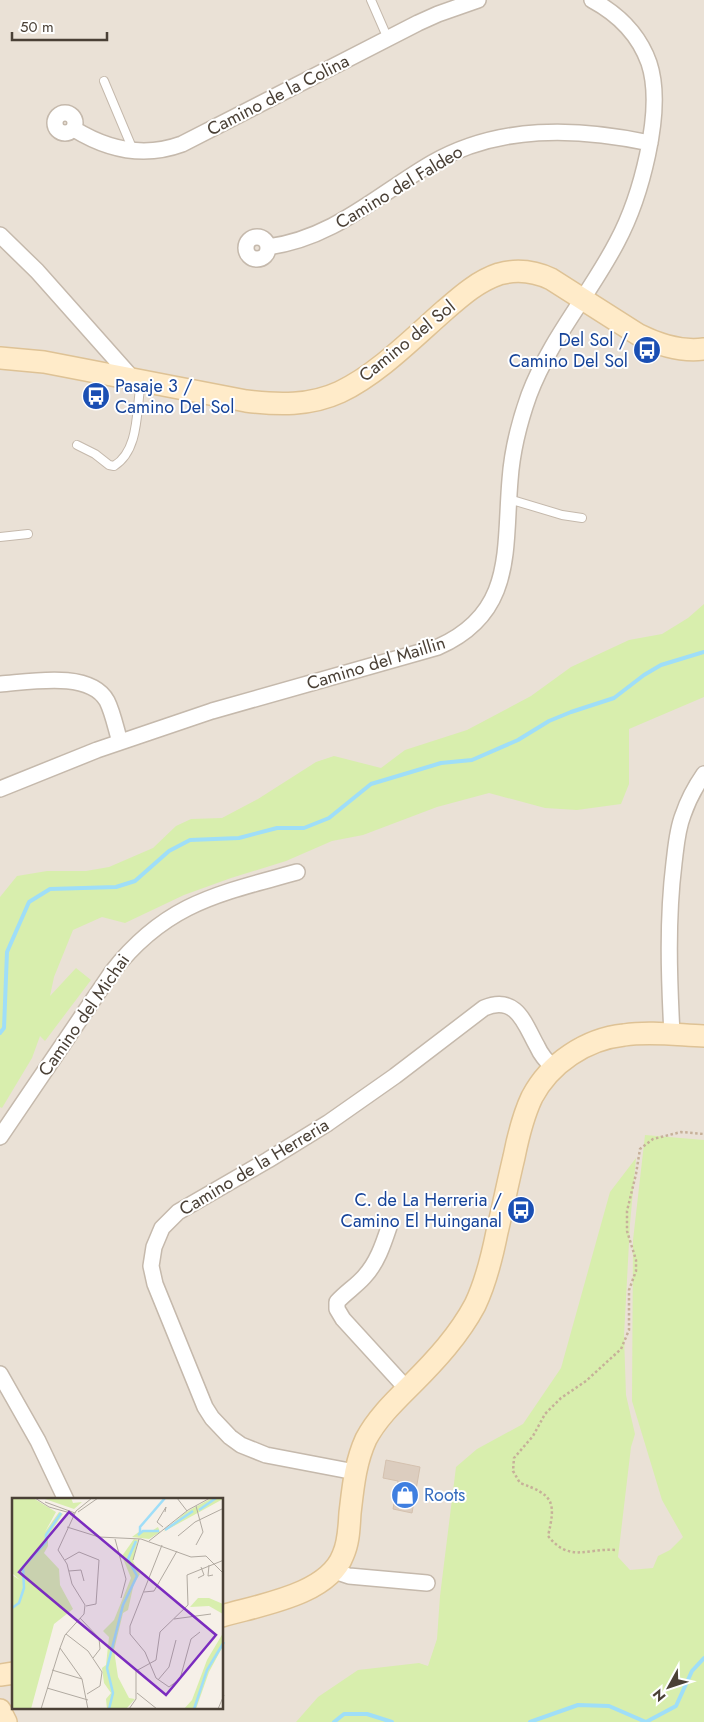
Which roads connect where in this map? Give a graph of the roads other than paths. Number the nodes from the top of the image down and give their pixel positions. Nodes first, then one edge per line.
1 (371, 0) edge
2 (476, 0) edge
3 (592, 0) edge
4 (388, 39) junction
5 (104, 82) dead end
6 (74, 129) dead end
7 (650, 143) junction
8 (134, 152) junction
9 (0, 235) edge
10 (268, 247) dead end
11 (582, 298) junction
12 (704, 349) edge
13 (0, 358) edge
14 (137, 380) junction
15 (77, 445) dead end
16 (509, 499) junction
17 (582, 518) dead end
18 (28, 534) dead end
19 (0, 537) edge
20 (0, 684) edge
21 (120, 742) junction
22 (704, 774) edge
23 (0, 790) edge
24 (297, 872) dead end
25 (672, 1034) junction
26 (704, 1036) edge
27 (554, 1068) junction
28 (0, 1137) edge
29 (389, 1227) dead end
30 (0, 1374) edge
31 (407, 1389) junction
32 (356, 1472) junction
33 (65, 1498) edge
34 (334, 1571) junction
35 (427, 1584) dead end
36 (224, 1615) edge
37 (0, 1710) edge
38 (6, 1722) edge

1 - 4 lane
2 - 4 street, Camino de la Colina
3 - 7 street
4 - 8 street, Camino de la Colina
5 - 8 lane
6 - 8 street, Camino de la Colina
7 - 10 street, Camino del Faldeo
7 - 11 street
9 - 14 street
11 - 12 street, Camino del Sol
11 - 14 street, Camino del Sol
11 - 16 street, Camino del Maillin
13 - 14 street, Camino del Sol
14 - 15 lane
16 - 17 lane
16 - 21 street, Camino del Maillin
18 - 19 lane
20 - 21 street
21 - 23 street, Camino del Maillin
22 - 25 street
24 - 28 street, Camino del Michai
25 - 26 street
25 - 27 street
27 - 31 street
27 - 32 street, Camino de la Herreria
29 - 31 street
30 - 33 street
31 - 32 street
32 - 34 street
34 - 35 street
34 - 36 street
37 - 38 street

